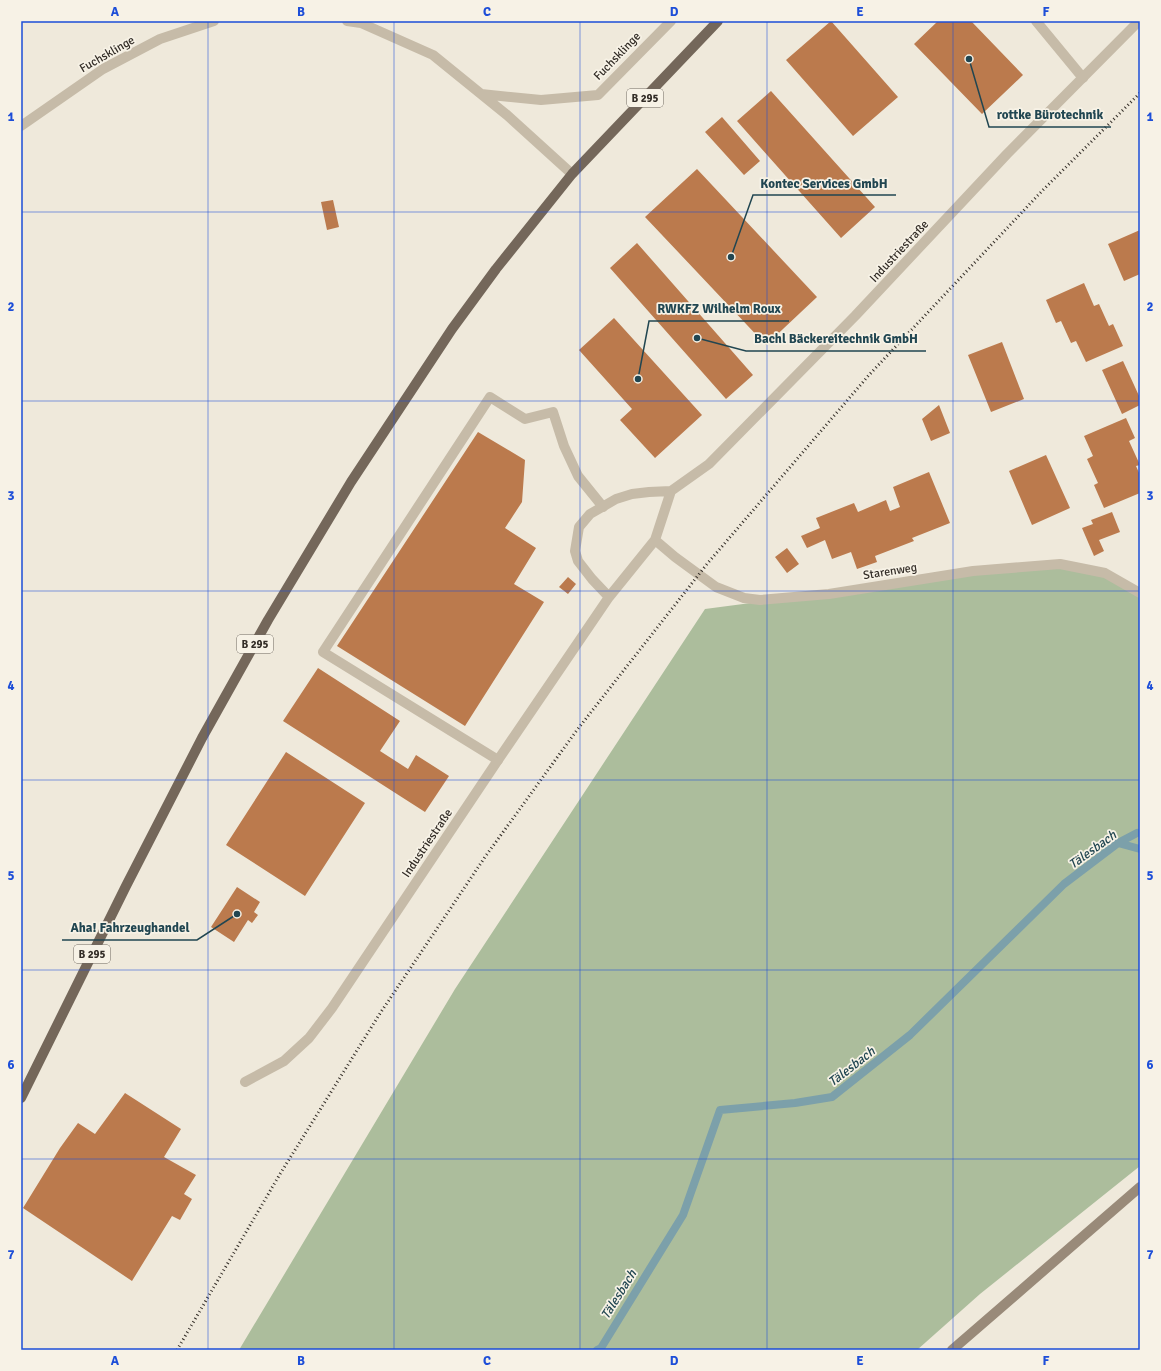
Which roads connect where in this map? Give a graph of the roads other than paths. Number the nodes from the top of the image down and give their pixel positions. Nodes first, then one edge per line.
1 (214, 21) edge
2 (347, 21) edge
3 (671, 21) edge
4 (718, 21) edge
5 (1036, 21) edge
6 (1139, 21) edge
7 (1082, 78) junction
8 (481, 94) junction
9 (21, 126) edge
10 (572, 174) junction
11 (671, 491) junction
12 (603, 507) junction
13 (655, 540) junction
14 (1140, 593) edge
15 (609, 597) junction
16 (498, 760) junction
17 (245, 1082) dead end
18 (24, 1085) edge
19 (21, 1098) edge
20 (1140, 1187) edge
21 (952, 1350) edge

1 - 9 street, Fuchsklinge
2 - 8 street
3 - 8 street, Fuchsklinge
4 - 10 main road, B 295
5 - 7 street
6 - 7 street, Industriestraße
7 - 11 street, Industriestraße
8 - 10 street
10 - 18 main road, B 295
11 - 12 street
11 - 13 street, Industriestraße
12 - 15 street
12 - 16 street
13 - 14 street, Starenweg
13 - 15 street, Industriestraße
15 - 16 street, Industriestraße
16 - 17 street, Industriestraße
18 - 19 main road, B 295
20 - 21 street

